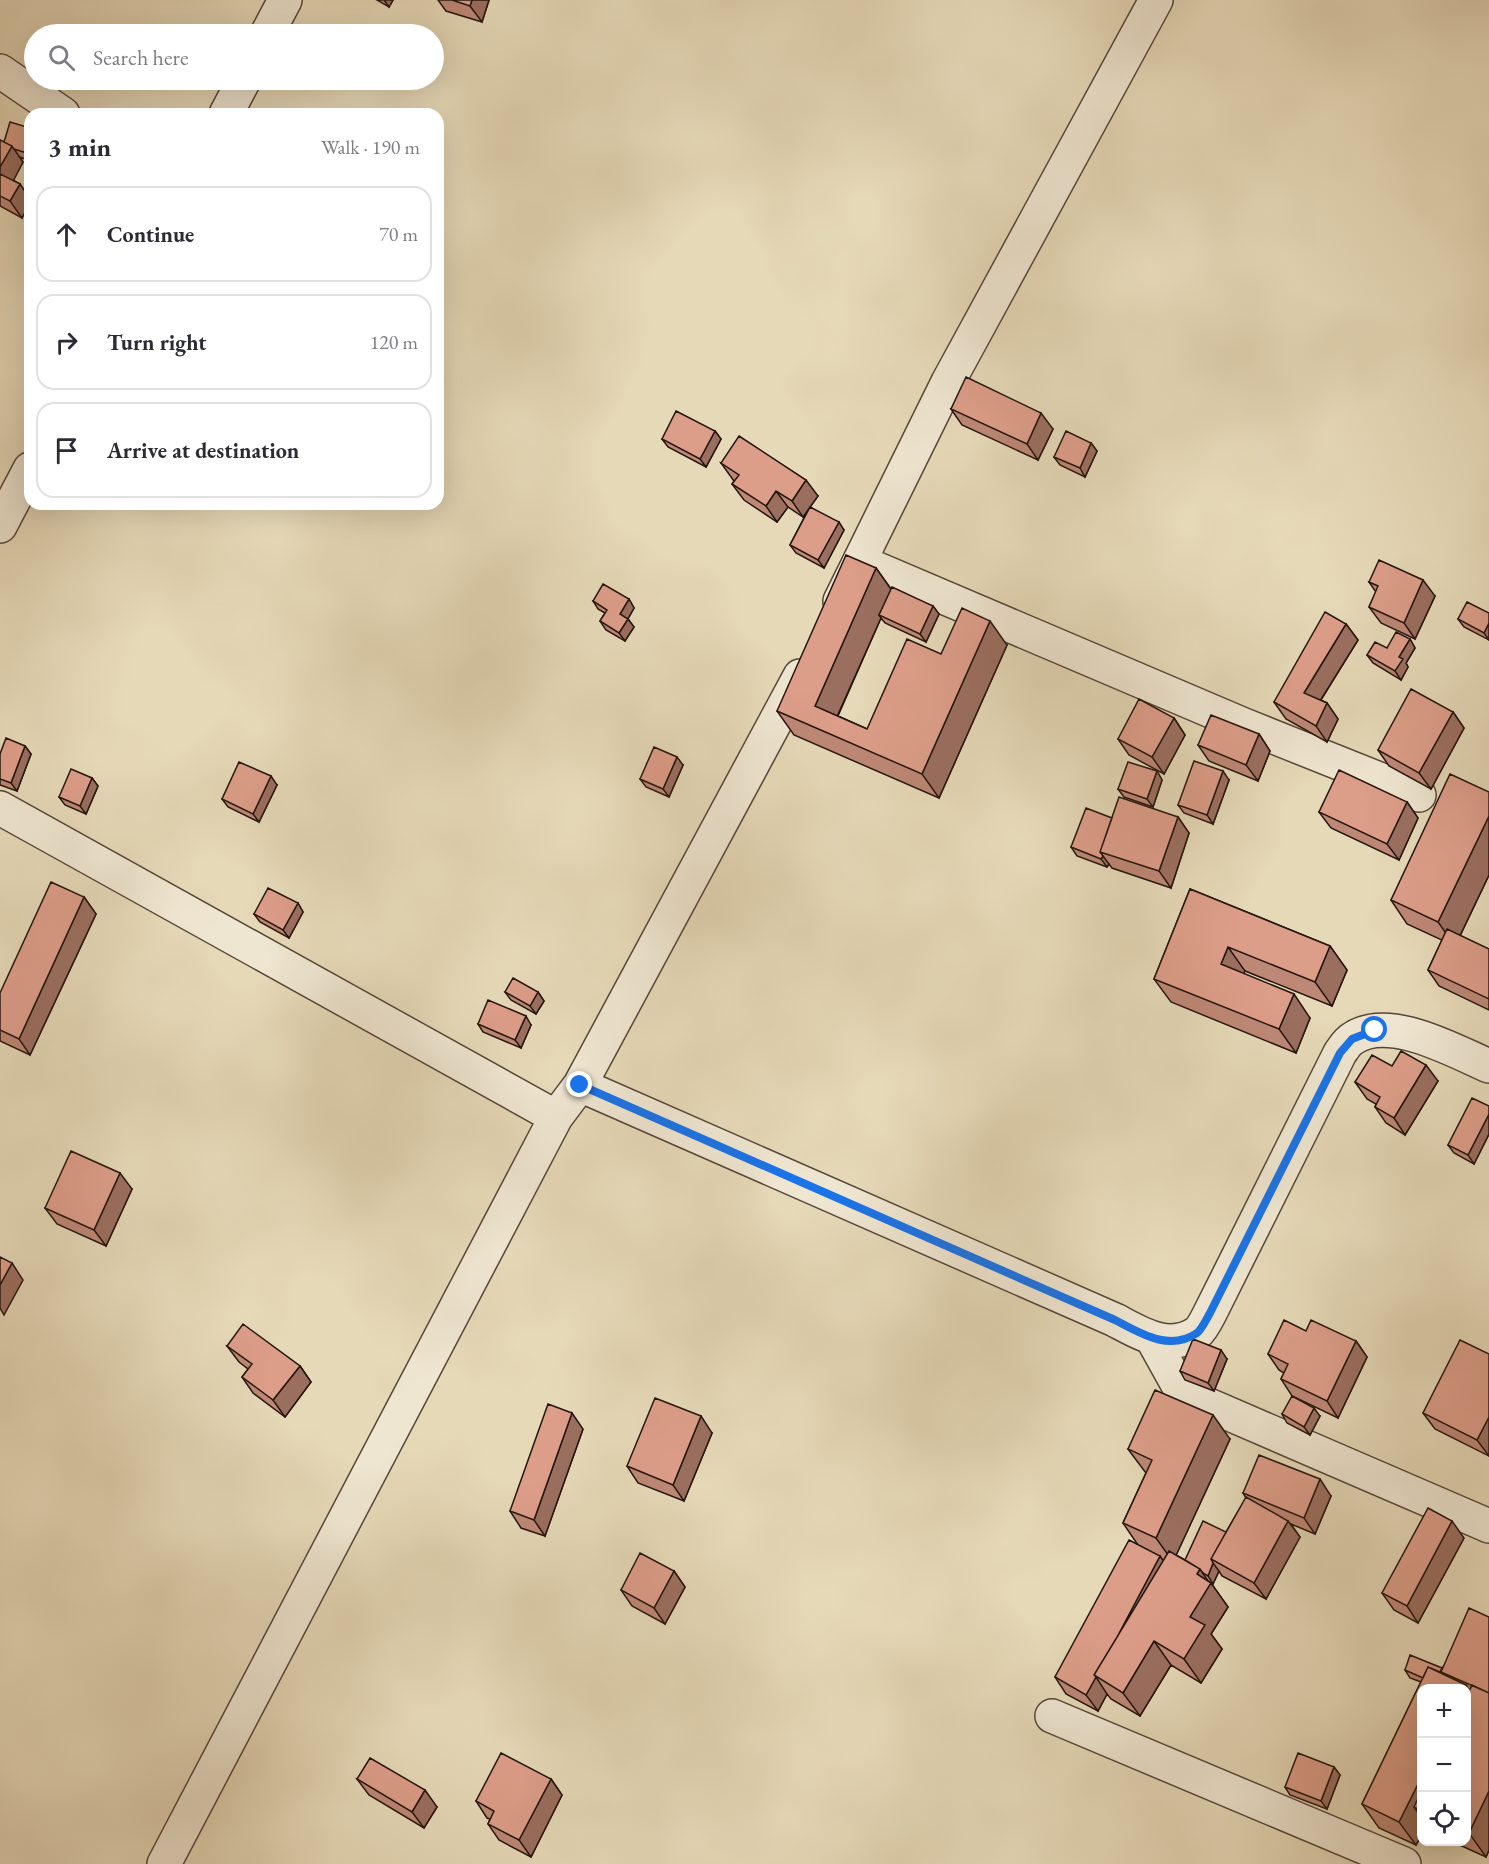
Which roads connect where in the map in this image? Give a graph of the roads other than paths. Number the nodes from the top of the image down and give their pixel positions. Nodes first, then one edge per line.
1 (285, 0) edge
2 (1156, 0) edge
3 (272, 24) edge
4 (0, 71) edge
5 (24, 87) edge
6 (28, 90) edge
7 (239, 90) edge
8 (54, 108) edge
9 (229, 108) edge
10 (24, 480) edge
11 (0, 526) edge
12 (861, 562) junction
13 (1419, 795) dead end
14 (0, 808) edge
15 (1489, 1066) edge
16 (580, 1085) junction
17 (555, 1117) junction
18 (1153, 1340) junction
19 (1489, 1526) edge
20 (1052, 1716) dead end
21 (164, 1864) edge
22 (1404, 1864) edge

1 - 3 street
2 - 12 street
4 - 5 street
6 - 8 street
7 - 9 street
10 - 11 street
12 - 13 street
12 - 16 street
14 - 17 street
15 - 18 street
16 - 17 street
16 - 18 street
17 - 21 street
18 - 19 street
20 - 22 street

